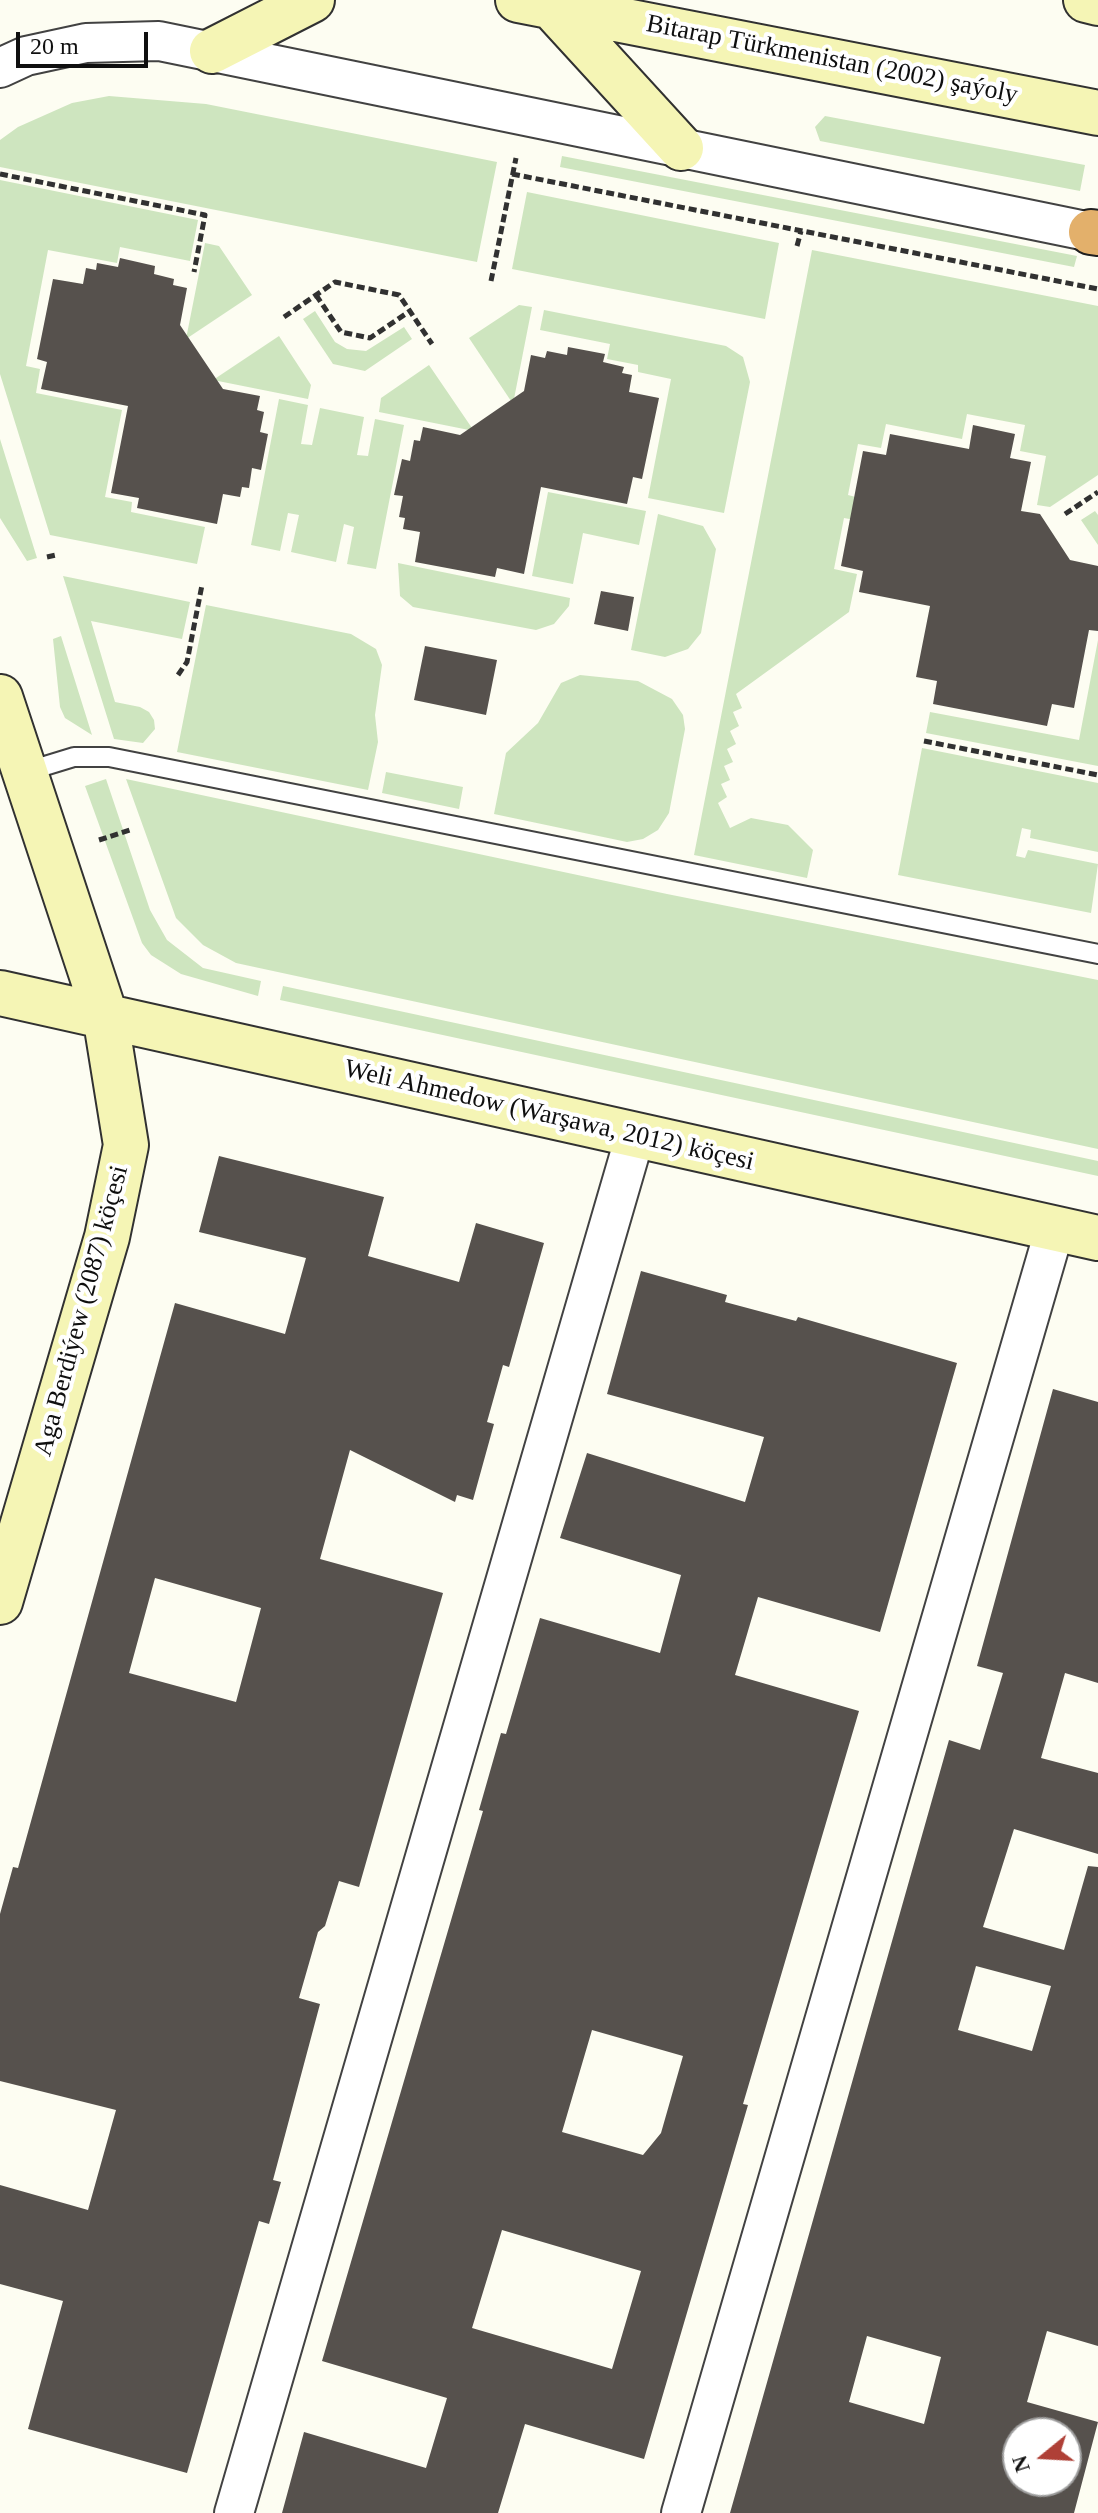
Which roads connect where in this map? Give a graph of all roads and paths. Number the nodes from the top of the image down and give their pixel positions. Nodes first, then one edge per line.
1 (312, 0) edge
2 (1086, 0) edge
3 (535, 3) edge
4 (1098, 3) edge
5 (212, 51) junction
6 (0, 68) edge
7 (1098, 113) edge
8 (681, 148) junction
9 (516, 158) dead end
10 (0, 174) edge
11 (512, 174) junction
12 (801, 231) junction
13 (1095, 232) edge
14 (797, 246) dead end
15 (194, 272) dead end
16 (491, 281) dead end
17 (1098, 289) edge
18 (316, 295) junction
19 (410, 311) junction
20 (284, 317) dead end
21 (432, 344) dead end
22 (1096, 493) edge
23 (1098, 501) edge
24 (1065, 514) dead end
25 (56, 555) dead end
26 (47, 557) dead end
27 (202, 585) dead end
28 (178, 675) dead end
29 (0, 697) edge
30 (924, 741) dead end
31 (25, 772) junction
32 (1098, 775) edge
33 (133, 829) dead end
34 (99, 840) dead end
35 (1098, 954) edge
36 (0, 993) edge
37 (105, 1015) junction
38 (635, 1136) junction
39 (1055, 1228) junction
40 (1098, 1238) edge
41 (0, 1602) edge
42 (234, 2513) edge
43 (681, 2513) edge

1 - 5 street
2 - 4 street
3 - 7 street, Bitarap Türkmenistan (2002) şaýoly
3 - 8 street
5 - 6 street
5 - 8 street
8 - 13 street
9 - 11 path
10 - 15 path
11 - 12 path
11 - 16 path
12 - 14 path
12 - 17 path
18 - 19 path
18 - 19 path
18 - 20 path
19 - 21 path
22 - 23 path
22 - 24 path
25 - 26 path
27 - 28 path
29 - 31 street, Aga Berdiýew (2087) köçesi
30 - 32 path
31 - 35 lane
31 - 37 street, Aga Berdiýew (2087) köçesi
33 - 34 path
36 - 37 street, Weli Ahmedow (Warşawa, 2012) köçesi
37 - 38 street, Weli Ahmedow (Warşawa, 2012) köçesi
37 - 41 street, Aga Berdiýew (2087) köçesi
38 - 39 street, Weli Ahmedow (Warşawa, 2012) köçesi
38 - 42 street
39 - 40 street, Weli Ahmedow (Warşawa, 2012) köçesi
39 - 43 street

